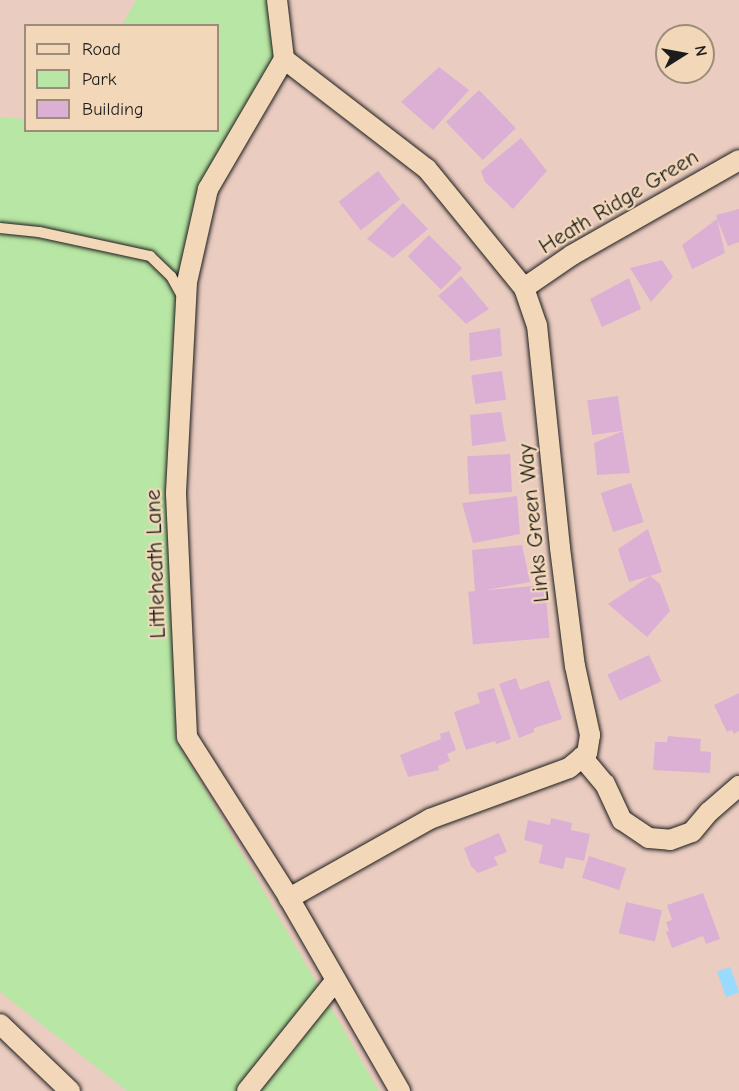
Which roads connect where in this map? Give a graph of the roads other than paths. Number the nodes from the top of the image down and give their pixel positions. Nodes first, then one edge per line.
1 (277, 0) edge
2 (284, 59) junction
3 (739, 160) edge
4 (0, 228) edge
5 (524, 288) junction
6 (186, 302) junction
7 (582, 758) junction
8 (739, 786) edge
9 (289, 898) junction
10 (336, 980) junction
11 (0, 1024) edge
12 (70, 1091) edge
13 (247, 1091) edge
14 (400, 1091) edge

1 - 2 street
2 - 5 street, Links Green Way
2 - 6 street, Littleheath Lane
3 - 5 street, Heath Ridge Green
4 - 6 lane
5 - 7 street, Links Green Way
6 - 9 street, Littleheath Lane
7 - 8 street
7 - 9 street
9 - 10 street, Littleheath Lane
10 - 13 street
10 - 14 street, Littleheath Lane
11 - 12 street

